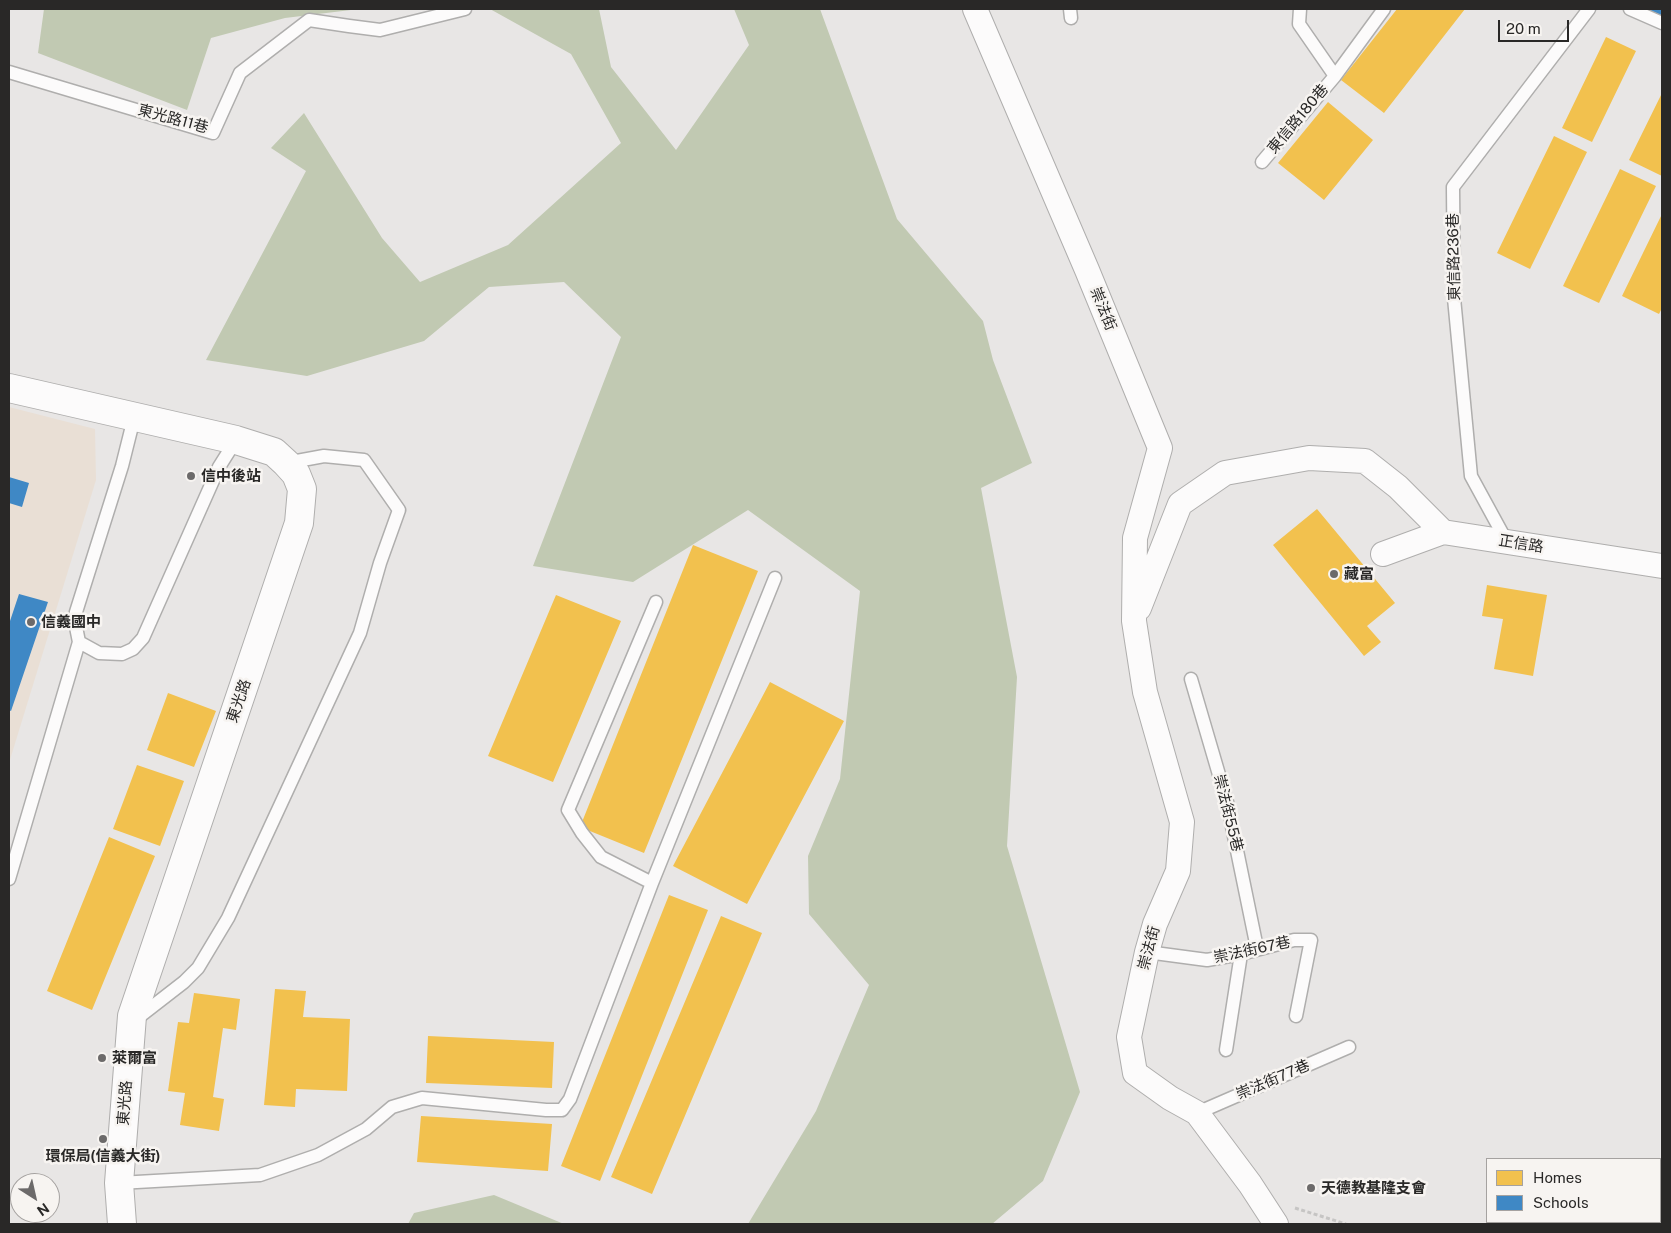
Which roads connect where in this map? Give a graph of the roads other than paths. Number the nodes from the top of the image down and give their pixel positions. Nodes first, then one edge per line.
1 (465, 9) edge
2 (975, 9) edge
3 (1300, 9) edge
4 (1384, 9) edge
5 (1589, 9) edge
6 (1630, 9) edge
7 (1662, 23) edge
8 (9, 72) edge
9 (1335, 76) junction
10 (1262, 162) dead end
11 (9, 388) edge
12 (134, 418) junction
13 (236, 440) junction
14 (286, 463) junction
15 (1443, 532) junction
16 (1507, 542) junction
17 (1383, 554) dead end
18 (1662, 566) edge
19 (774, 578) dead end
20 (656, 602) dead end
21 (1134, 621) junction
22 (79, 642) junction
23 (1191, 679) dead end
24 (9, 879) edge
25 (652, 883) junction
26 (1258, 948) junction
27 (1147, 952) junction
28 (1241, 954) junction
29 (1296, 1016) dead end
30 (131, 1023) junction
31 (1349, 1047) dead end
32 (1226, 1050) dead end
33 (1196, 1113) junction
34 (119, 1183) junction
35 (122, 1224) edge
36 (1276, 1224) edge

1 - 8 lane, 東光路11巷
2 - 21 street, 崇法街
3 - 9 lane, 東信路180巷
4 - 9 lane, 東信路180巷
5 - 16 lane, 東信路236巷
6 - 7 lane
9 - 10 lane, 東信路180巷
11 - 12 street, 東光路
12 - 13 street, 東光路
12 - 22 lane
13 - 14 street, 東光路
13 - 22 lane
14 - 30 street, 東光路
14 - 30 lane
15 - 16 street, 正信路
15 - 17 street, 正信路
15 - 21 street
16 - 18 street, 正信路
19 - 25 lane
20 - 25 lane
21 - 27 street, 崇法街
22 - 24 lane
23 - 26 lane, 崇法街55巷
25 - 34 lane
26 - 28 lane, 崇法街67巷
26 - 29 lane, 崇法街67巷
27 - 28 lane, 崇法街67巷
27 - 33 street, 崇法街
28 - 32 lane
30 - 34 street, 東光路
31 - 33 lane, 崇法街77巷
33 - 36 street, 崇法街
34 - 35 street, 東光路

